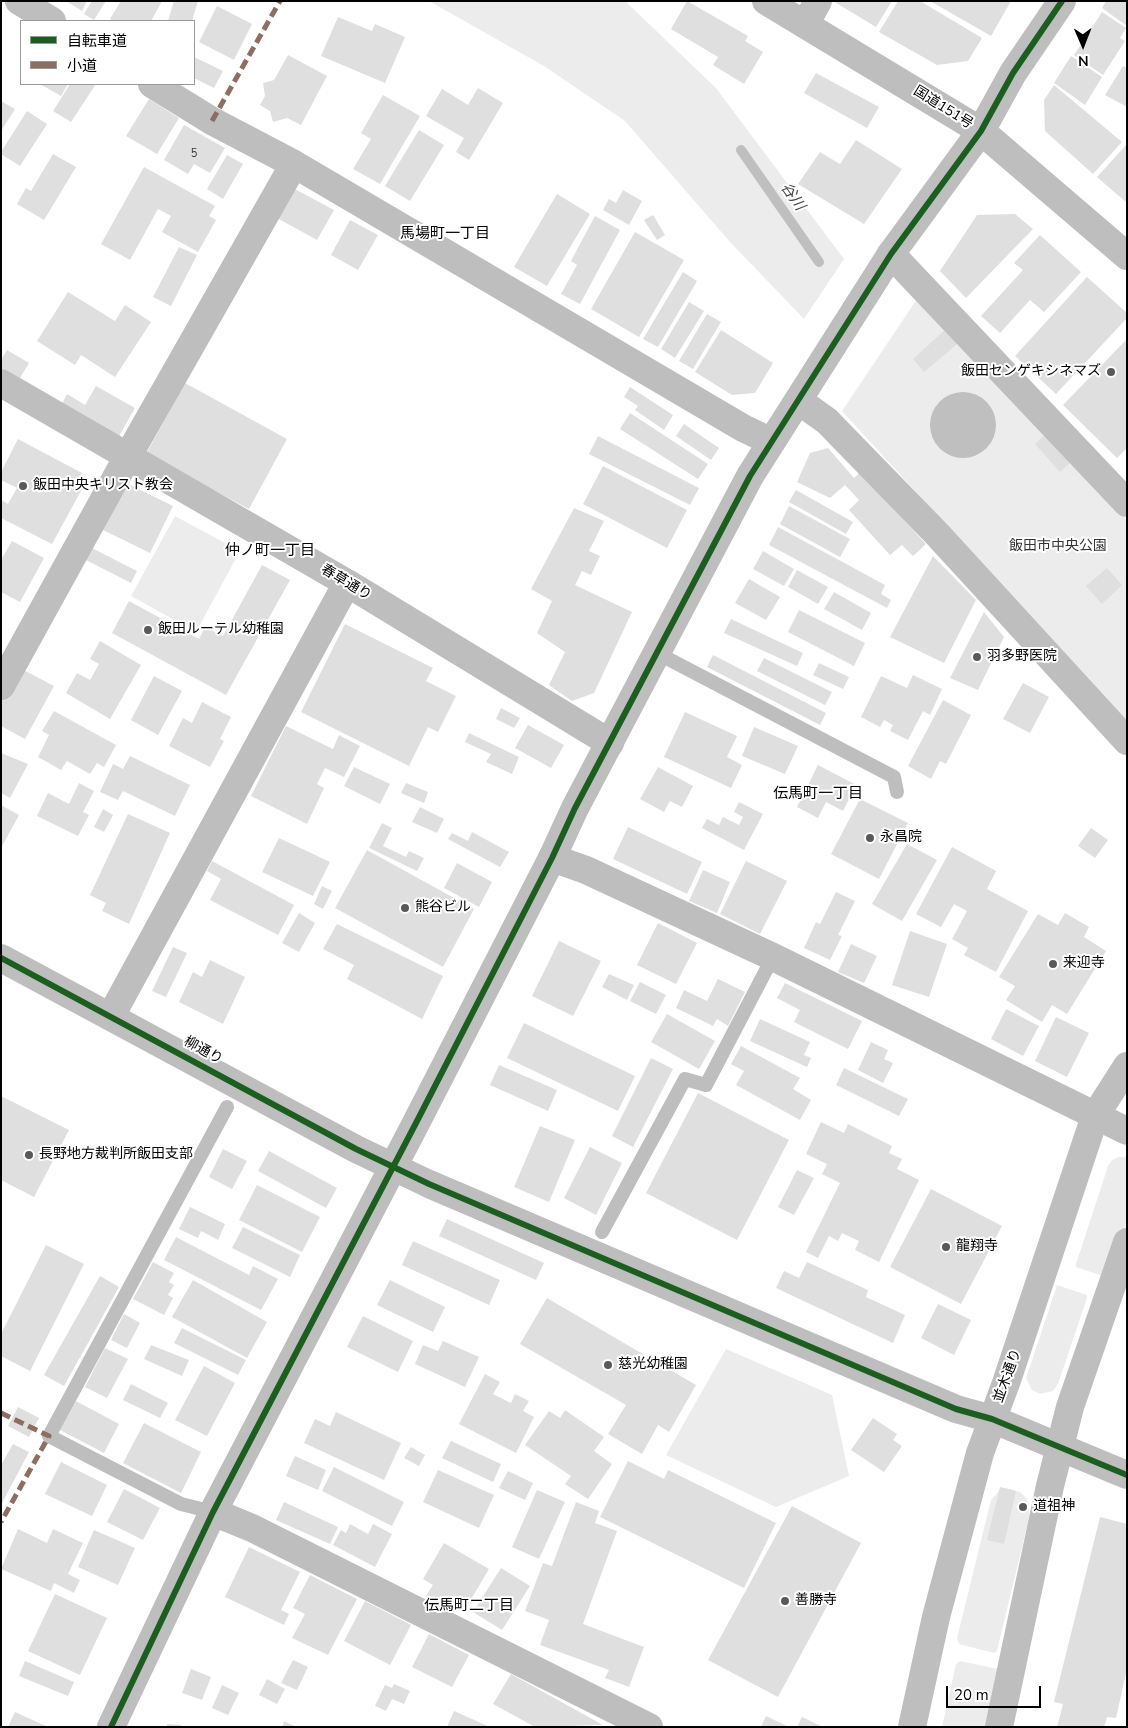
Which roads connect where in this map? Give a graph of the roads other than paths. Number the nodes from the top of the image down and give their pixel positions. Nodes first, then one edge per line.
1 (19, 1) edge
2 (766, 1) edge
3 (1062, 1) edge
4 (812, 12) edge
5 (50, 20) edge
6 (154, 85) edge
7 (981, 131) junction
8 (294, 164) junction
9 (1127, 256) edge
10 (885, 263) junction
11 (1, 383) edge
12 (799, 401) junction
13 (770, 442) junction
14 (128, 456) junction
15 (1127, 503) edge
16 (347, 583) junction
17 (657, 653) junction
18 (1, 686) edge
19 (1127, 741) edge
20 (610, 743) junction
21 (898, 792) dead end
22 (552, 858) junction
23 (773, 957) junction
24 (1, 958) edge
25 (111, 1016) junction
26 (1127, 1066) edge
27 (227, 1107) dead end
28 (1095, 1116) junction
29 (1127, 1132) edge
30 (394, 1165) junction
31 (602, 1232) dead end
32 (1127, 1242) edge
33 (992, 1419) junction
34 (1060, 1448) junction
35 (1127, 1475) edge
36 (213, 1512) junction
37 (111, 1727) edge
38 (649, 1727) edge
39 (912, 1727) edge
40 (999, 1727) edge

1 - 5 main road
2 - 4 main road, 国道151号
3 - 7 main road
4 - 7 main road, 国道151号
6 - 8 main road
7 - 9 main road, 国道151号
7 - 10 main road
8 - 13 main road
8 - 14 main road
10 - 12 main road
10 - 15 main road
11 - 14 main road, 春草通り
12 - 13 main road
12 - 19 main road
13 - 17 main road
14 - 16 main road, 春草通り
14 - 18 main road
16 - 20 main road, 春草通り
16 - 25 main road
17 - 20 main road
17 - 21 lane
20 - 22 main road
22 - 23 main road
22 - 30 main road
23 - 28 main road
23 - 31 lane
24 - 25 main road, 柳通り
25 - 30 main road, 柳通り
26 - 28 main road, 並木通り
27 - 36 lane
28 - 29 main road
28 - 33 main road, 並木通り
30 - 33 main road, 柳通り
30 - 36 main road
32 - 34 main road
33 - 34 main road, 柳通り
33 - 39 main road, 並木通り
34 - 35 main road, 柳通り
34 - 40 main road
36 - 37 main road
36 - 38 main road

